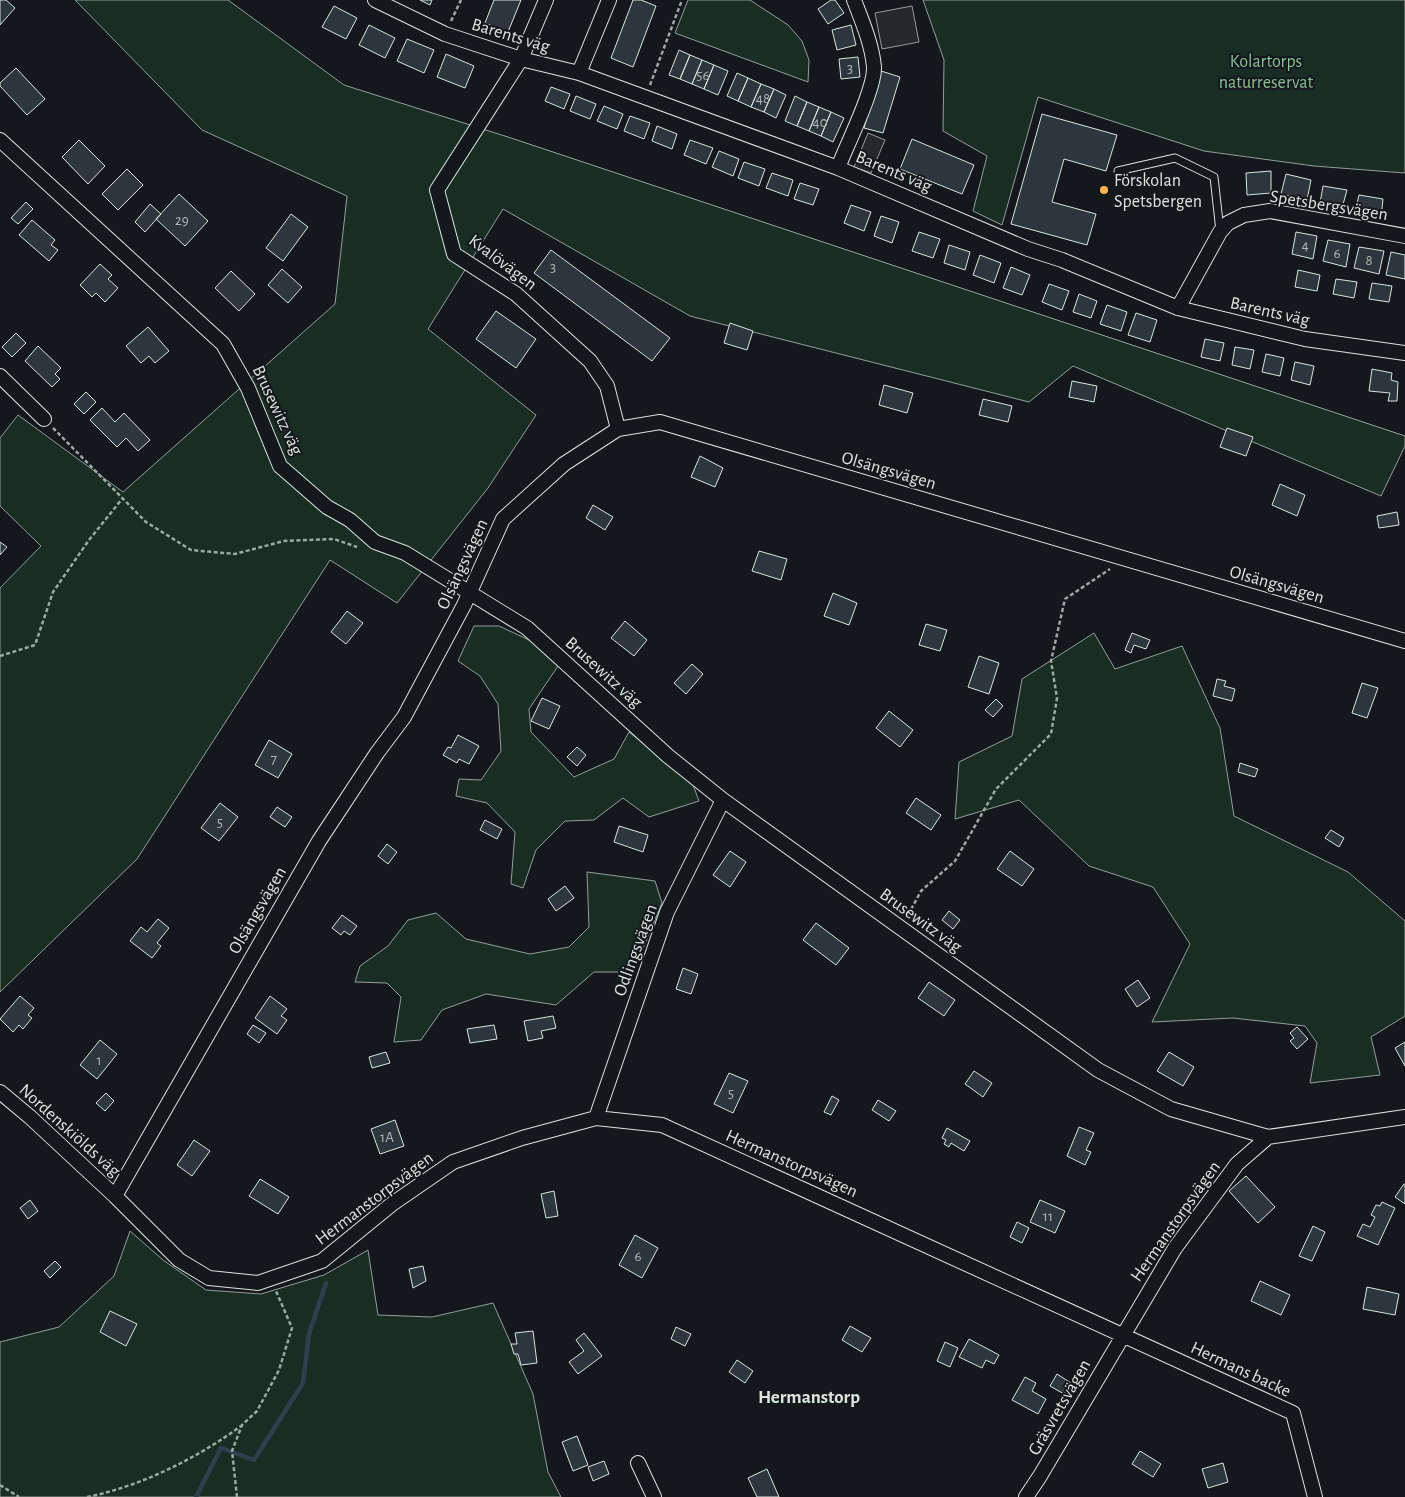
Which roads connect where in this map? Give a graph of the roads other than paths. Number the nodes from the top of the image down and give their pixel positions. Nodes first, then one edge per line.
1 (546, 0) edge
2 (609, 0) edge
3 (854, 0) edge
4 (380, 1) edge
5 (521, 59) junction
6 (579, 73) junction
7 (0, 140) edge
8 (838, 168) junction
9 (1118, 171) dead end
10 (1220, 232) junction
11 (1405, 236) edge
12 (1178, 308) junction
13 (1405, 353) edge
14 (0, 376) edge
15 (44, 419) road end
16 (618, 429) junction
17 (469, 592) junction
18 (1405, 642) edge
19 (723, 800) junction
20 (0, 1092) edge
21 (1405, 1117) edge
22 (596, 1118) junction
23 (1268, 1137) junction
24 (115, 1196) junction
25 (1122, 1335) junction
26 (638, 1463) dead end
27 (654, 1497) edge
28 (1026, 1497) edge
29 (1315, 1497) edge

1 - 5 street, Kvalövägen
2 - 6 street
3 - 8 street
4 - 5 street, Barents väg
5 - 6 street, Barents väg
5 - 16 street, Kvalövägen
6 - 8 street, Barents väg
7 - 17 street, Brusewitz väg
8 - 12 street, Barents väg
9 - 10 lane
10 - 11 street, Spetsbergsvägen
10 - 12 street, Spetsbergsvägen
12 - 13 street, Barents väg
14 - 15 street
16 - 17 street, Olsängsvägen
16 - 18 street, Olsängsvägen
17 - 19 street, Brusewitz väg
17 - 24 street, Olsängsvägen
19 - 22 street, Odlingsvägen
19 - 23 street, Brusewitz väg
20 - 24 street, Nordenskiölds väg
21 - 23 street
22 - 24 street, Hermanstorpsvägen
22 - 25 street, Hermanstorpsvägen
23 - 25 street, Hermanstorpsvägen
25 - 28 street, Gräsvretsvägen
25 - 29 street, Hermans backe
26 - 27 street

